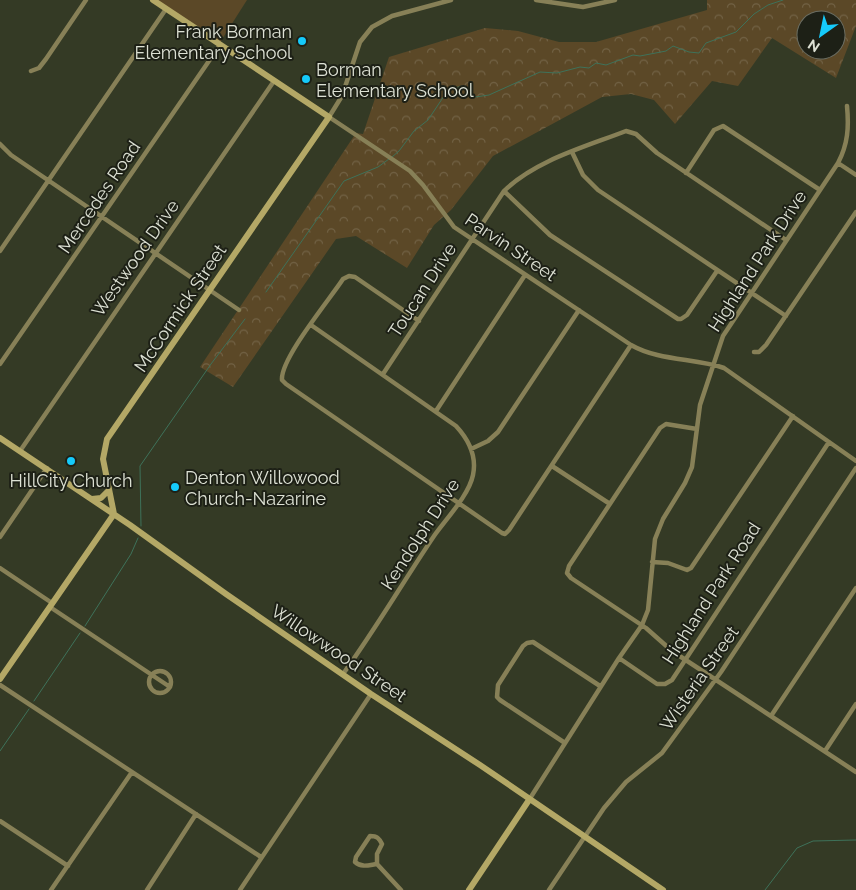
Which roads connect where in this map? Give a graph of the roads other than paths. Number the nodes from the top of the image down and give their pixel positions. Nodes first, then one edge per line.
1 (86, 0) edge
2 (153, 0) edge
3 (451, 0) edge
4 (536, 0) edge
5 (616, 0) edge
6 (443, 1) edge
7 (568, 3) edge
8 (166, 9) junction
9 (220, 45) junction
10 (31, 71) dead end
11 (274, 81) junction
12 (847, 106) dead end
13 (329, 117) junction
14 (0, 144) edge
15 (572, 152) junction
16 (838, 163) junction
17 (686, 173) junction
18 (856, 175) edge
19 (48, 181) junction
20 (820, 190) junction
21 (504, 191) junction
22 (856, 212) edge
23 (102, 217) junction
24 (472, 240) junction
25 (786, 240) junction
26 (0, 251) edge
27 (156, 254) junction
28 (717, 270) junction
29 (525, 275) junction
30 (209, 291) junction
31 (751, 293) junction
32 (238, 310) dead end
33 (579, 310) junction
34 (786, 316) junction
35 (419, 321) junction
36 (311, 325) junction
37 (631, 345) junction
38 (754, 352) dead end
39 (0, 364) edge
40 (713, 364) junction
41 (383, 374) junction
42 (436, 411) junction
43 (793, 416) junction
44 (697, 429) junction
45 (0, 438) edge
46 (829, 442) junction
47 (471, 449) junction
48 (20, 451) junction
49 (856, 461) edge
50 (552, 466) junction
51 (47, 468) junction
52 (856, 468) edge
53 (108, 490) junction
54 (92, 499) junction
55 (457, 503) junction
56 (610, 504) junction
57 (114, 514) junction
58 (0, 537) edge
59 (652, 562) junction
60 (0, 568) edge
61 (856, 588) edge
62 (51, 605) junction
63 (642, 625) junction
64 (619, 658) junction
65 (685, 660) junction
66 (343, 674) junction
67 (150, 676) junction
68 (0, 679) edge
69 (716, 679) junction
70 (0, 685) edge
71 (600, 686) junction
72 (170, 687) junction
73 (371, 694) junction
74 (856, 704) edge
75 (771, 716) junction
76 (565, 743) junction
77 (825, 751) junction
78 (132, 772) junction
79 (856, 772) edge
80 (529, 800) junction
81 (196, 814) junction
82 (0, 821) edge
83 (586, 837) junction
84 (261, 857) junction
85 (377, 864) junction
86 (68, 866) junction
87 (51, 890) edge
88 (147, 890) edge
89 (240, 890) edge
90 (401, 890) edge
91 (469, 890) edge
92 (549, 890) edge
93 (663, 890) edge

1 - 10 street
2 - 8 street, Parvin Street
3 - 6 street, McCormick Street
4 - 7 street
5 - 7 street
6 - 13 street, McCormick Street
8 - 9 street, Parvin Street
8 - 19 street
9 - 11 street, Parvin Street
9 - 23 street, Mercedes Road
11 - 13 street, Parvin Street
11 - 27 street, Westwood Drive
12 - 16 street, Highland Park Drive
13 - 24 street, Parvin Street
13 - 30 street, McCormick Street
14 - 19 street
15 - 17 street, Toucan Drive
15 - 21 street, Toucan Drive
15 - 28 street
16 - 18 street
16 - 20 street, Highland Park Drive
17 - 20 street
17 - 25 street
19 - 23 street
19 - 26 street
20 - 25 street, Highland Park Drive
21 - 24 street, Toucan Drive
21 - 28 street
22 - 34 street
23 - 27 street
23 - 39 street, Mercedes Road
24 - 29 street, Parvin Street
24 - 35 street, Toucan Drive
25 - 31 street, Highland Park Drive
27 - 30 street
27 - 48 street, Westwood Drive
28 - 31 street
29 - 33 street, Parvin Street
29 - 42 street
30 - 32 street
30 - 53 street, McCormick Street
31 - 34 street
31 - 40 street, Highland Park Drive
33 - 37 street, Parvin Street
33 - 47 street
34 - 38 street
35 - 36 street
35 - 41 street, Toucan Drive
36 - 41 street
36 - 55 street
37 - 40 street, Parvin Street
37 - 50 street
40 - 43 street, Parvin Street
40 - 44 street, Highland Park Drive
41 - 42 street
42 - 47 street
43 - 46 street, Parvin Street
43 - 59 street
44 - 56 street
44 - 59 street, Highland Park Drive
45 - 48 street, Willowwood Street
46 - 49 street
46 - 65 street, Highland Park Road
47 - 55 street, Kendolph Drive
48 - 51 street, Willowwood Street
50 - 55 street
50 - 56 street
51 - 54 street, Willowwood Street
51 - 58 street
52 - 69 street, Wisteria Street
53 - 54 street
53 - 57 street, McCormick Street
54 - 57 street, Willowwood Street
55 - 66 street, Kendolph Drive
56 - 63 street
57 - 62 street
57 - 66 street, Willowwood Street
59 - 63 street, Highland Park Drive
60 - 62 street
61 - 75 street
62 - 67 street
62 - 68 street
63 - 64 street, Highland Park Drive
63 - 65 street
64 - 65 street, Highland Park Road
64 - 71 street
65 - 69 street
66 - 73 street, Willowwood Street
67 - 72 street
67 - 72 street
67 - 72 street
69 - 75 street
69 - 83 street, Wisteria Street
70 - 78 street
71 - 76 street
71 - 76 street
73 - 80 street, Willowwood Street
73 - 84 street
74 - 77 street
75 - 77 street
76 - 80 street
77 - 79 street
78 - 81 street
78 - 86 street
80 - 83 street, Willowwood Street
80 - 91 street
81 - 84 street
81 - 88 street
82 - 86 street
83 - 92 street, Wisteria Street
83 - 93 street, Willowwood Street
84 - 89 street
85 - 85 street
85 - 90 street
86 - 87 street

